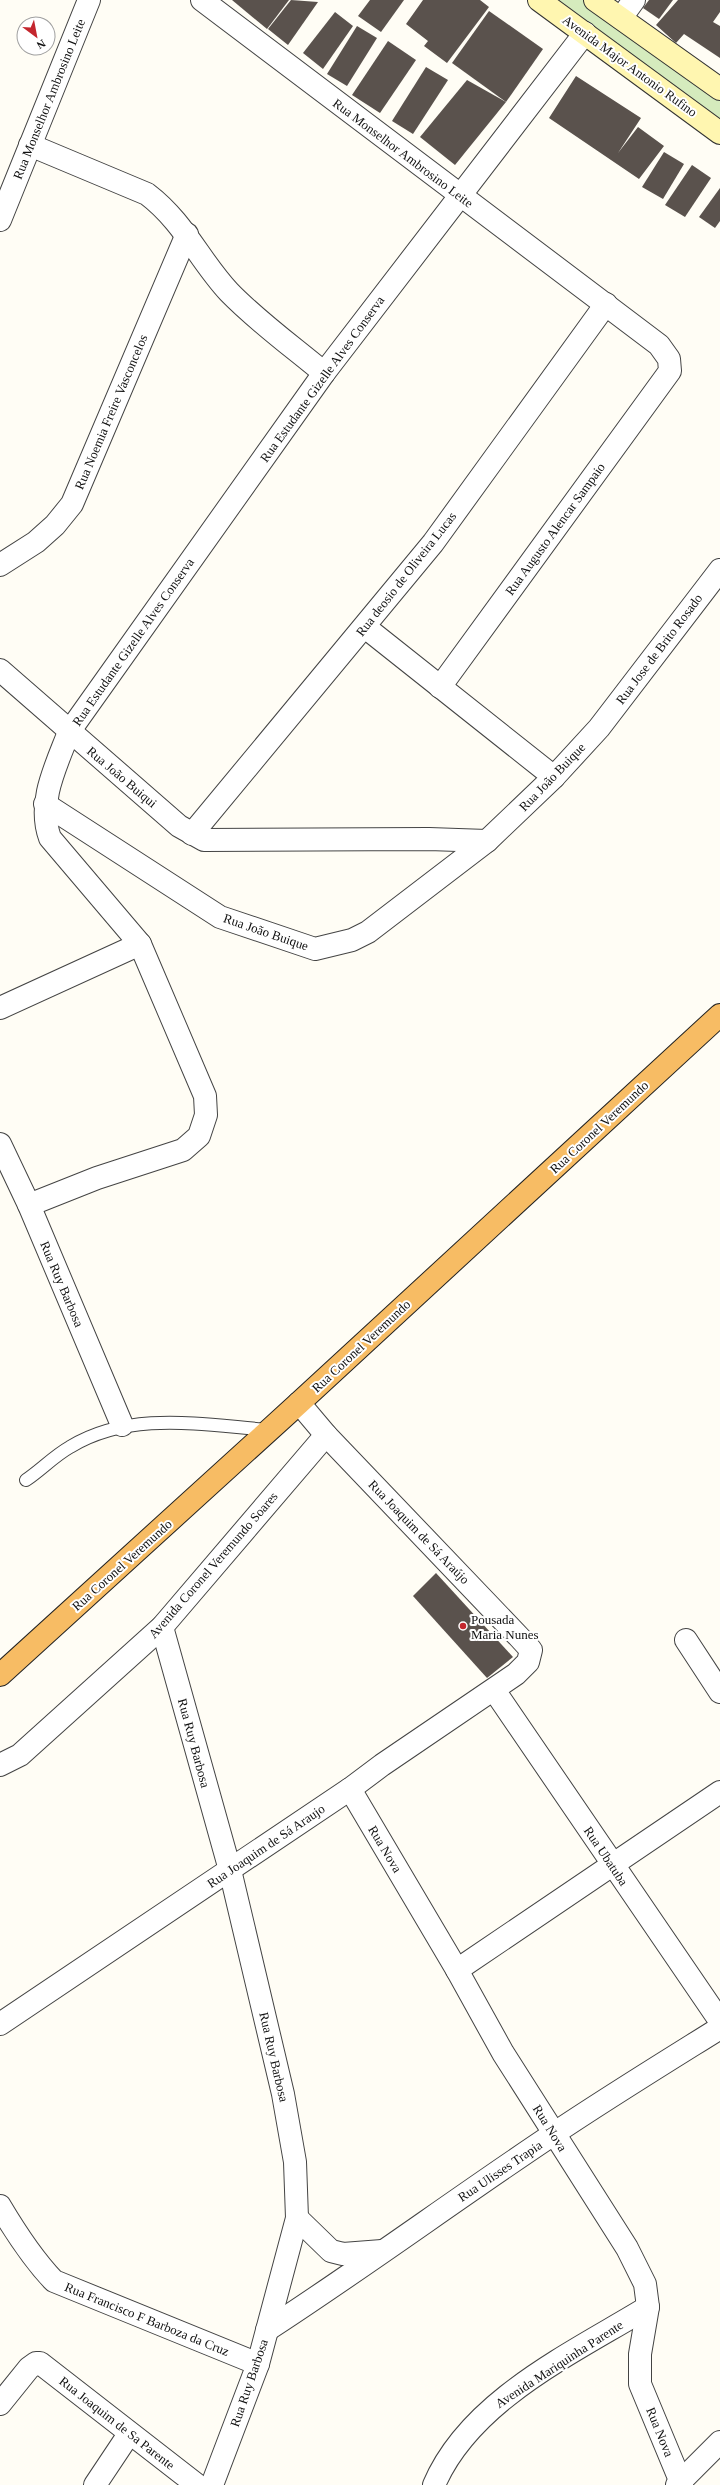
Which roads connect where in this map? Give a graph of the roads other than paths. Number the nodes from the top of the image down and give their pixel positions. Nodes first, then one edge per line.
1 (89, 0) edge
2 (202, 0) edge
3 (539, 0) edge
4 (595, 0) edge
5 (634, 0) edge
6 (621, 18) junction
7 (585, 33) junction
8 (720, 89) edge
9 (720, 133) edge
10 (30, 145) junction
11 (459, 195) junction
12 (0, 220) edge
13 (187, 234) junction
14 (606, 304) junction
15 (670, 371) joint
16 (324, 373) junction
17 (0, 565) edge
18 (720, 570) edge
19 (365, 627) junction
20 (0, 670) edge
21 (440, 687) junction
22 (599, 728) joint
23 (69, 732) junction
24 (554, 777) junction
25 (45, 804) junction
26 (192, 834) junction
27 (487, 842) junction
28 (140, 944) junction
29 (0, 1008) edge
30 (720, 1015) edge
31 (0, 1144) edge
32 (29, 1206) junction
33 (299, 1404) junction
34 (122, 1425) junction
35 (270, 1430) junction
36 (326, 1435) junction
37 (26, 1480) dead end
38 (162, 1627) junction
39 (686, 1640) dead end
40 (528, 1662) joint
41 (0, 1675) edge
42 (494, 1690) junction
43 (720, 1692) edge
44 (0, 1764) edge
45 (350, 1790) junction
46 (720, 1792) edge
47 (612, 1864) junction
48 (230, 1870) junction
49 (457, 1970) junction
50 (720, 2021) edge
51 (0, 2024) edge
52 (720, 2028) edge
53 (553, 2134) junction
54 (0, 2206) edge
55 (297, 2218) junction
56 (382, 2251) junction
57 (648, 2307) junction
58 (267, 2330) junction
59 (258, 2364) junction
60 (0, 2404) edge
61 (129, 2434) junction
62 (720, 2442) edge
63 (680, 2484) edge
64 (95, 2485) edge
65 (197, 2485) edge
66 (212, 2485) edge
67 (434, 2485) edge

1 - 10 street, Rua Monselhor Ambrosino Leite
2 - 11 street, Rua Monselhor Ambrosino Leite
3 - 7 main road, Avenida Major Antonio Rufino
4 - 6 main road
5 - 6 street
6 - 8 main road
7 - 9 main road, Avenida Major Antonio Rufino
7 - 11 street, Rua Estudante Gizelle Alves Conserva
10 - 12 street, Rua Monselhor Ambrosino Leite
10 - 13 street
11 - 14 street, Rua Monselhor Ambrosino Leite
11 - 16 street, Rua Estudante Gizelle Alves Conserva
13 - 16 street
13 - 17 street, Rua Noemia Freire Vasconcelos
14 - 15 street, Rua Monselhor Ambrosino Leite
14 - 19 street, Rua deosio de Oliveira Lucas
15 - 21 street, Rua Augusto Alencar Sampaio
16 - 23 street, Rua Estudante Gizelle Alves Conserva
18 - 22 street, Rua Jose de Brito Rosado
19 - 21 street
19 - 26 street, Rua deosio de Oliveira Lucas
20 - 23 street, Rua João Buiqui
21 - 24 street
22 - 24 street, Rua João Buique
23 - 25 street, Rua Estudante Gizelle Alves Conserva
23 - 26 street, Rua João Buiqui
24 - 27 street, Rua João Buique
25 - 27 street, Rua João Buique
25 - 28 street, Rua Estudante Gizelle Alves Conserva
26 - 27 street
28 - 29 street
28 - 32 street, Rua Estudante Gizelle Alves Conserva
30 - 33 highway, Rua Coronel Veremundo
31 - 32 street, Rua Ruy Barbosa
32 - 34 street, Rua Ruy Barbosa
33 - 35 highway, Rua Coronel Veremundo
33 - 36 street, Rua Joaquim de Sá Araújo
34 - 35 lane
34 - 37 lane
35 - 41 highway, Rua Coronel Veremundo
36 - 38 street, Avenida Coronel Veremundo Soares
36 - 40 street, Rua Joaquim de Sá Araújo
38 - 44 street, Avenida Coronel Veremundo Soares
38 - 48 street, Rua Ruy Barbosa
39 - 43 street
40 - 42 street, Rua Joaquim de Sá Araujo
42 - 45 street, Rua Joaquim de Sá Araujo
42 - 47 street, Rua Ubatuba
45 - 48 street, Rua Joaquim de Sá Araujo
45 - 49 street, Rua Nova
46 - 47 street
47 - 49 street
47 - 50 street, Rua Ubatuba
48 - 51 street, Rua Joaquim de Sá Araujo
48 - 55 street, Rua Ruy Barbosa
49 - 53 street, Rua Nova
52 - 53 street, Rua Ulisses Trapia
53 - 56 street, Rua Ulisses Trapia
53 - 57 street, Rua Nova
54 - 59 street, Rua Francisco F Barboza da Cruz
55 - 56 street, Rua Ulisses Trapia
55 - 58 street, Rua Ruy Barbosa
56 - 58 street, Rua Ulisses Trapia
57 - 63 street, Rua Nova
57 - 67 street, Avenida Mariquinha Parente
58 - 59 street, Rua Ruy Barbosa
59 - 66 street, Rua Ruy Barbosa
60 - 61 street, Rua Joaquim de Sa Parente
61 - 64 street
61 - 65 street, Rua Joaquim de Sa Parente
62 - 63 street

